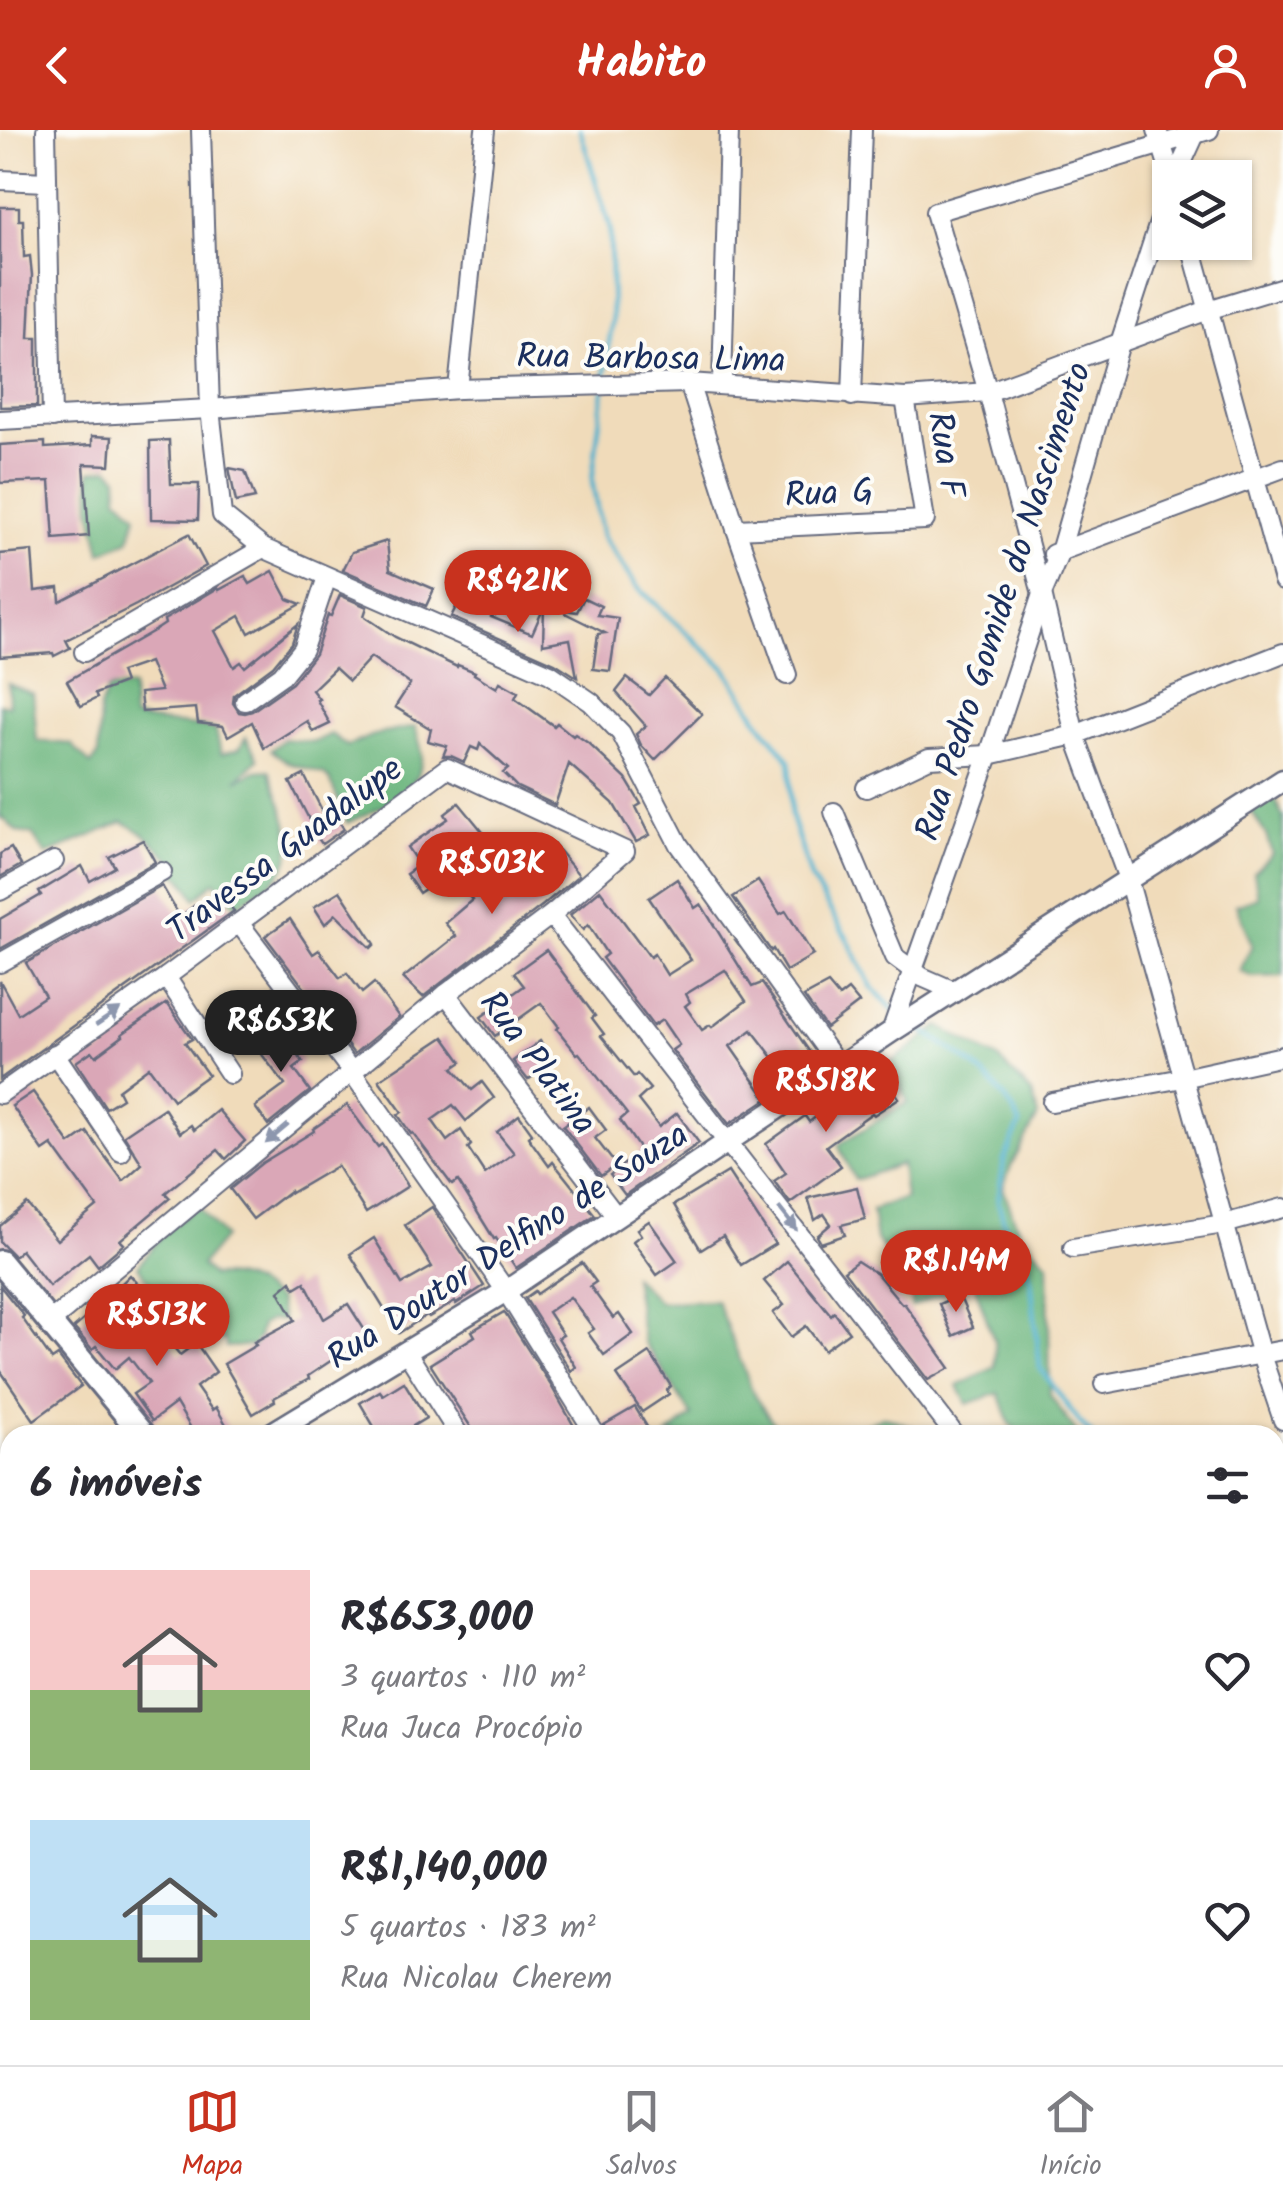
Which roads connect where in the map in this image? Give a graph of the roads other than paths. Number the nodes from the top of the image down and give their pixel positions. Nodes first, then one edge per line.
1 (46, 130) edge
2 (201, 130) edge
3 (485, 130) edge
4 (729, 130) edge
5 (862, 130) edge
6 (1201, 131) edge
7 (1159, 137) edge
8 (1184, 160) edge
9 (0, 180) edge
10 (48, 182) junction
11 (1152, 248) edge
12 (1195, 260) edge
13 (1283, 288) edge
14 (1208, 310) junction
15 (1120, 343) junction
16 (689, 382) junction
17 (722, 384) junction
18 (458, 389) junction
19 (988, 392) junction
20 (852, 396) junction
21 (905, 398) junction
22 (210, 409) junction
23 (52, 418) junction
24 (0, 420) edge
25 (1283, 468) edge
26 (1253, 478) junction
27 (925, 520) joint
28 (736, 530) junction
29 (263, 548) junction
30 (1060, 552) junction
31 (1034, 561) junction
32 (327, 577) junction
33 (1283, 581) edge
34 (1042, 594) junction
35 (1052, 633) junction
36 (1028, 637) junction
37 (84, 652) dead end
38 (1283, 653) edge
39 (787, 675) dead end
40 (245, 701) dead end
41 (1075, 735) junction
42 (989, 755) junction
43 (1283, 780) edge
44 (866, 788) dead end
45 (834, 812) dead end
46 (54, 862) dead end
47 (162, 872) dead end
48 (1128, 879) junction
49 (0, 891) edge
50 (551, 915) junction
51 (239, 923) junction
52 (0, 963) edge
53 (911, 971) junction
54 (166, 977) junction
55 (954, 992) junction
56 (446, 994) junction
57 (891, 1032) junction
58 (55, 1054) junction
59 (1283, 1056) edge
60 (839, 1068) junction
61 (352, 1072) junction
62 (230, 1074) dead end
63 (1183, 1078) junction
64 (0, 1094) edge
65 (1052, 1102) dead end
66 (728, 1142) junction
67 (121, 1152) dead end
68 (1283, 1208) edge
69 (616, 1216) junction
70 (1224, 1224) junction
71 (1073, 1248) dead end
72 (0, 1262) edge
73 (506, 1291) junction
74 (50, 1322) junction
75 (1283, 1350) edge
76 (406, 1351) junction
77 (1260, 1355) junction
78 (1104, 1384) dead end
79 (1283, 1420) edge
80 (135, 1425) edge
81 (284, 1425) edge
82 (453, 1425) edge
83 (590, 1425) edge
84 (947, 1425) edge

1 - 10 street
2 - 22 street
3 - 18 street
4 - 17 street
5 - 20 street
6 - 7 street
6 - 8 street
7 - 19 street
9 - 10 street
10 - 23 street
11 - 15 street, Rua Pedro Gomide do Nascimento
12 - 14 street
13 - 14 street, Rua Barbosa Lima
14 - 15 street, Rua Barbosa Lima
14 - 26 street
15 - 19 street, Rua Barbosa Lima
15 - 30 street, Rua Pedro Gomide do Nascimento
16 - 17 street, Rua Barbosa Lima
16 - 18 street, Rua Barbosa Lima
16 - 28 street
17 - 20 street, Rua Barbosa Lima
18 - 22 street, Rua Barbosa Lima
19 - 21 street, Rua Barbosa Lima
19 - 31 street
20 - 21 street, Rua Barbosa Lima
21 - 27 street, Rua F
22 - 23 street, Rua Barbosa Lima
22 - 29 street
23 - 24 street, Rua Barbosa Lima
25 - 26 street
26 - 30 street
26 - 33 street
27 - 28 street, Rua G
28 - 39 street
29 - 32 street
29 - 37 street
30 - 31 street
30 - 34 street, Rua Pedro Gomide do Nascimento
31 - 34 street
32 - 40 street
32 - 60 street
34 - 35 street
34 - 36 street, Rua Pedro Gomide do Nascimento
35 - 36 street
35 - 41 street
36 - 42 street, Rua Pedro Gomide do Nascimento
38 - 41 street
41 - 42 street
41 - 48 street
42 - 44 street
42 - 53 street, Rua Pedro Gomide do Nascimento
43 - 48 street, Rua Doutor Delfino de Souza
45 - 53 street
46 - 49 street
47 - 52 street
48 - 55 street, Rua Doutor Delfino de Souza
48 - 63 street
50 - 51 street, Travessa Guadalupe
50 - 56 street
50 - 66 street
51 - 54 street, Travessa Guadalupe
51 - 61 street
53 - 55 street
53 - 57 street, Rua Pedro Gomide do Nascimento
58 -> 54 street, Travessa Guadalupe
54 - 62 street
55 - 57 street, Rua Doutor Delfino de Souza
56 - 61 street
56 - 69 street, Rua Platina
57 - 60 street, Rua Doutor Delfino de Souza
58 - 64 street, Travessa Guadalupe
58 - 67 street
59 - 63 street
60 - 66 street, Rua Doutor Delfino de Souza
61 - 73 street
61 -> 74 street
63 - 65 street
63 - 70 street
66 - 69 street, Rua Doutor Delfino de Souza
66 -> 84 street
68 - 70 street
69 - 73 street, Rua Doutor Delfino de Souza
70 - 71 street
70 - 77 street
72 - 74 main road
73 - 76 street, Rua Doutor Delfino de Souza
73 - 83 street
74 - 80 main road
75 - 77 street
76 - 81 street, Rua Doutor Delfino de Souza
76 - 82 street
77 - 78 street
77 - 79 street

